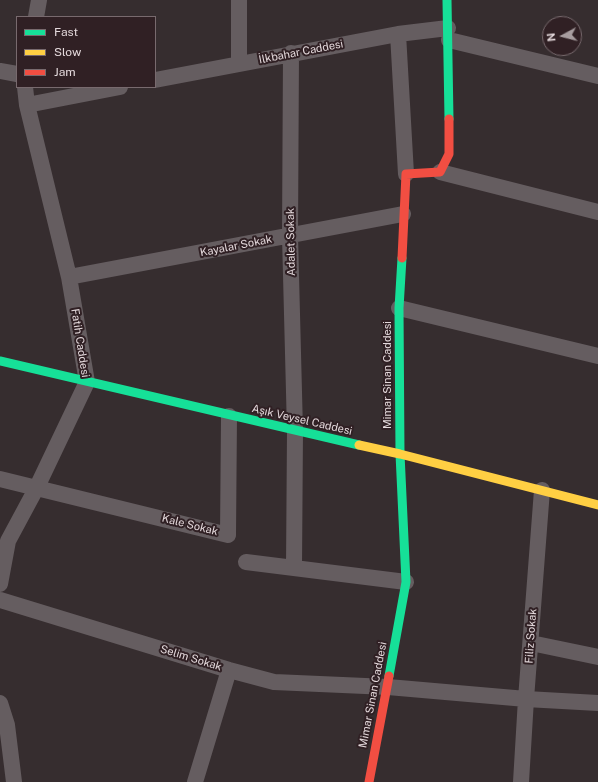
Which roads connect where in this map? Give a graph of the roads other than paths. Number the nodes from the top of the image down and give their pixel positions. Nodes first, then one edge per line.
1 (39, 0) edge
2 (239, 0) edge
3 (447, 0) edge
4 (36, 16) edge
5 (398, 34) junction
6 (448, 34) junction
7 (291, 53) junction
8 (239, 63) junction
9 (0, 71) edge
10 (16, 74) edge
11 (598, 76) edge
12 (156, 80) edge
13 (25, 88) edge
14 (115, 88) edge
15 (27, 105) junction
16 (440, 172) junction
17 (406, 174) junction
18 (598, 212) edge
19 (403, 214) junction
20 (290, 236) junction
21 (69, 277) junction
22 (399, 308) junction
23 (598, 356) edge
24 (0, 361) edge
25 (87, 382) junction
26 (229, 416) junction
27 (295, 432) junction
28 (400, 454) junction
29 (0, 479) edge
30 (37, 487) junction
31 (542, 490) junction
32 (598, 505) edge
33 (246, 562) dead end
34 (294, 567) junction
35 (406, 582) junction
36 (0, 584) edge
37 (0, 600) edge
38 (531, 643) junction
39 (598, 657) edge
40 (229, 670) junction
41 (388, 688) junction
42 (526, 699) junction
43 (598, 702) edge
44 (0, 703) edge
45 (14, 782) edge
46 (195, 782) edge
47 (369, 782) edge
48 (521, 782) edge

1 - 4 street
2 - 8 street
3 - 6 street
5 - 6 street, İlkbahar Caddesi
5 - 7 street, İlkbahar Caddesi
5 - 17 street
6 - 11 street
6 - 16 street
7 - 8 street, İlkbahar Caddesi
7 - 20 street, Adalet Sokak
8 - 12 street, İlkbahar Caddesi
9 - 10 street
13 - 15 street, Fatih Caddesi
14 - 15 street
15 - 21 street, Fatih Caddesi
16 - 17 street
16 - 18 street
17 - 19 street, Mimar Sinan Caddesi
19 - 20 street, Kayalar Sokak
19 - 22 street, Mimar Sinan Caddesi
20 - 21 street, Kayalar Sokak
20 - 27 street, Adalet Sokak
21 - 25 street, Fatih Caddesi
22 - 23 street
22 - 28 street, Mimar Sinan Caddesi
24 - 25 street, Aşık Veysel Caddesi
25 - 26 street, Aşık Veysel Caddesi
25 - 30 street, Fatih Caddesi
26 - 27 street, Aşık Veysel Caddesi
26 - 30 street, Kale Sokak
27 - 28 street, Aşık Veysel Caddesi
27 - 34 street, Adalet Sokak
28 - 31 street, Aşık Veysel Caddesi
28 - 35 street, Mimar Sinan Caddesi
29 - 30 street
30 - 36 street, Fatih Caddesi
31 - 32 street, Aşık Veysel Caddesi
31 - 38 street, Filiz Sokak
33 - 34 street
34 - 35 street
35 - 41 street, Mimar Sinan Caddesi
37 - 40 street, Selim Sokak
38 - 39 street
38 - 42 street, Filiz Sokak
40 - 41 street, Selim Sokak
40 - 46 street
41 - 42 street, Selim Sokak
41 - 47 street, Mimar Sinan Caddesi
42 - 43 street, Selim Sokak
42 - 48 street, Filiz Sokak
44 - 45 street

